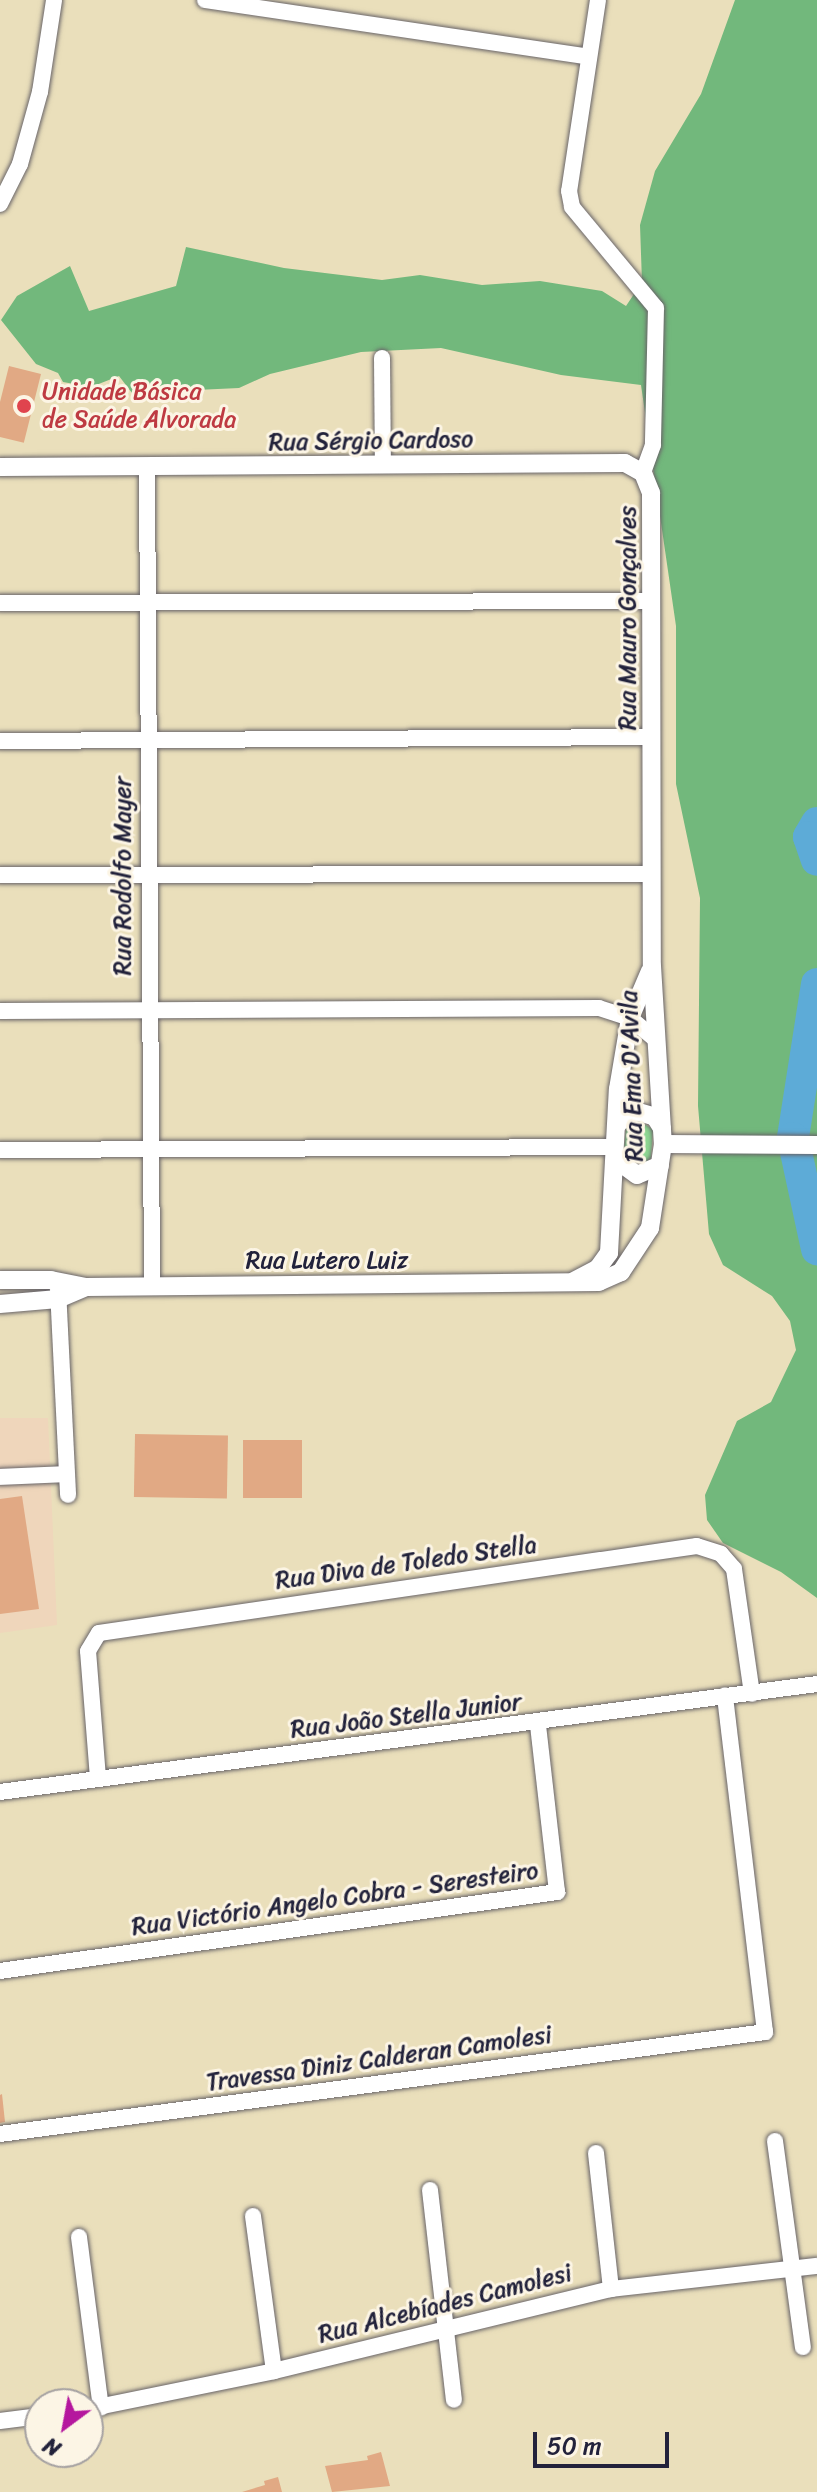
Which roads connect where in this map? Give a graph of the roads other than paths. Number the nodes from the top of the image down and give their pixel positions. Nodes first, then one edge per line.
1 (54, 0) edge
2 (205, 0) edge
3 (598, 0) edge
4 (589, 57) junction
5 (0, 204) edge
6 (382, 358) dead end
7 (383, 465) junction
8 (0, 467) edge
9 (147, 467) junction
10 (643, 473) junction
11 (652, 601) junction
12 (147, 602) junction
13 (0, 603) edge
14 (652, 737) junction
15 (147, 739) junction
16 (0, 741) edge
17 (147, 874) junction
18 (652, 874) junction
19 (0, 875) edge
20 (652, 966) junction
21 (147, 1009) junction
22 (0, 1011) edge
23 (630, 1018) junction
24 (655, 1039) junction
25 (616, 1126) junction
26 (663, 1136) junction
27 (817, 1145) edge
28 (148, 1148) junction
29 (0, 1150) edge
30 (615, 1153) junction
31 (660, 1165) junction
32 (0, 1280) edge
33 (568, 1284) junction
34 (152, 1285) junction
35 (58, 1290) junction
36 (0, 1304) edge
37 (66, 1474) junction
38 (0, 1477) edge
39 (68, 1495) dead end
40 (817, 1684) edge
41 (752, 1694) junction
42 (725, 1695) junction
43 (538, 1724) junction
44 (98, 1778) junction
45 (0, 1792) edge
46 (0, 1971) edge
47 (0, 2134) edge
48 (775, 2141) dead end
49 (596, 2153) dead end
50 (430, 2190) dead end
51 (253, 2216) dead end
52 (79, 2237) dead end
53 (817, 2266) edge
54 (792, 2269) junction
55 (611, 2289) junction
56 (443, 2326) junction
57 (803, 2347) dead end
58 (274, 2371) junction
59 (92, 2388) edge
60 (454, 2400) dead end
61 (104, 2407) edge
62 (24, 2418) edge
63 (0, 2421) edge

1 - 5 street
2 - 4 street
3 - 4 street, Rua Mauro Gonçalves
4 - 10 street, Rua Mauro Gonçalves
6 - 7 street
7 - 9 street, Rua Sérgio Cardoso
7 - 10 street, Rua Sérgio Cardoso
8 - 9 street, Rua Sérgio Cardoso
9 - 12 street, Rua Rodolfo Mayer
10 - 11 street, Rua Mauro Gonçalves
11 - 12 street
11 - 14 street, Rua Mauro Gonçalves
12 - 13 street
12 - 15 street, Rua Rodolfo Mayer
14 - 15 street
14 - 18 street, Rua Mauro Gonçalves
15 - 16 street
15 - 17 street, Rua Rodolfo Mayer
17 - 18 street
17 - 19 street
17 - 21 street, Rua Rodolfo Mayer
18 - 20 street, Rua Mauro Gonçalves
20 - 23 street, Rua Ema D'Avila
20 - 24 street, Rua Ema D'Avila
21 - 22 street
21 - 23 street
21 - 28 street, Rua Rodolfo Mayer
23 - 24 street
23 - 25 street, Rua Ema D'Avila
24 - 26 street, Rua Ema D'Avila
25 - 26 street
25 - 30 street, Rua Ema D'Avila
26 - 27 street
26 - 31 street, Rua Ema D'Avila
28 - 29 street
28 - 30 street
28 - 34 street, Rua Rodolfo Mayer
30 - 31 street
30 - 33 street, Rua Ema D'Avila
31 - 33 street, Rua Ema D'Avila
32 - 35 street, Rua Lutero Luiz
33 - 34 street, Rua Lutero Luiz
34 - 35 street, Rua Lutero Luiz
35 - 36 street, Rua Lutero Luiz
35 - 37 street
37 - 38 street
37 - 39 street
40 - 41 street, Rua João Stella Junior
41 - 42 street, Rua João Stella Junior
41 - 44 street, Rua Diva de Toledo Stella
42 - 43 street, Rua João Stella Junior
42 - 47 street, Travessa Diniz Calderan Camolesi
43 - 44 street, Rua João Stella Junior
43 - 46 street, Rua Victório Angelo Cobra - Seresteiro
44 - 45 street, Rua João Stella Junior
48 - 54 street
49 - 55 street
50 - 56 street
51 - 58 street
52 - 59 street
53 - 54 street, Rua Alcebíades Camolesi
54 - 55 street, Rua Alcebíades Camolesi
54 - 57 street
55 - 56 street, Rua Alcebíades Camolesi
56 - 58 street, Rua Alcebíades Camolesi
56 - 60 street
58 - 61 street, Rua Alcebíades Camolesi
62 - 63 street

